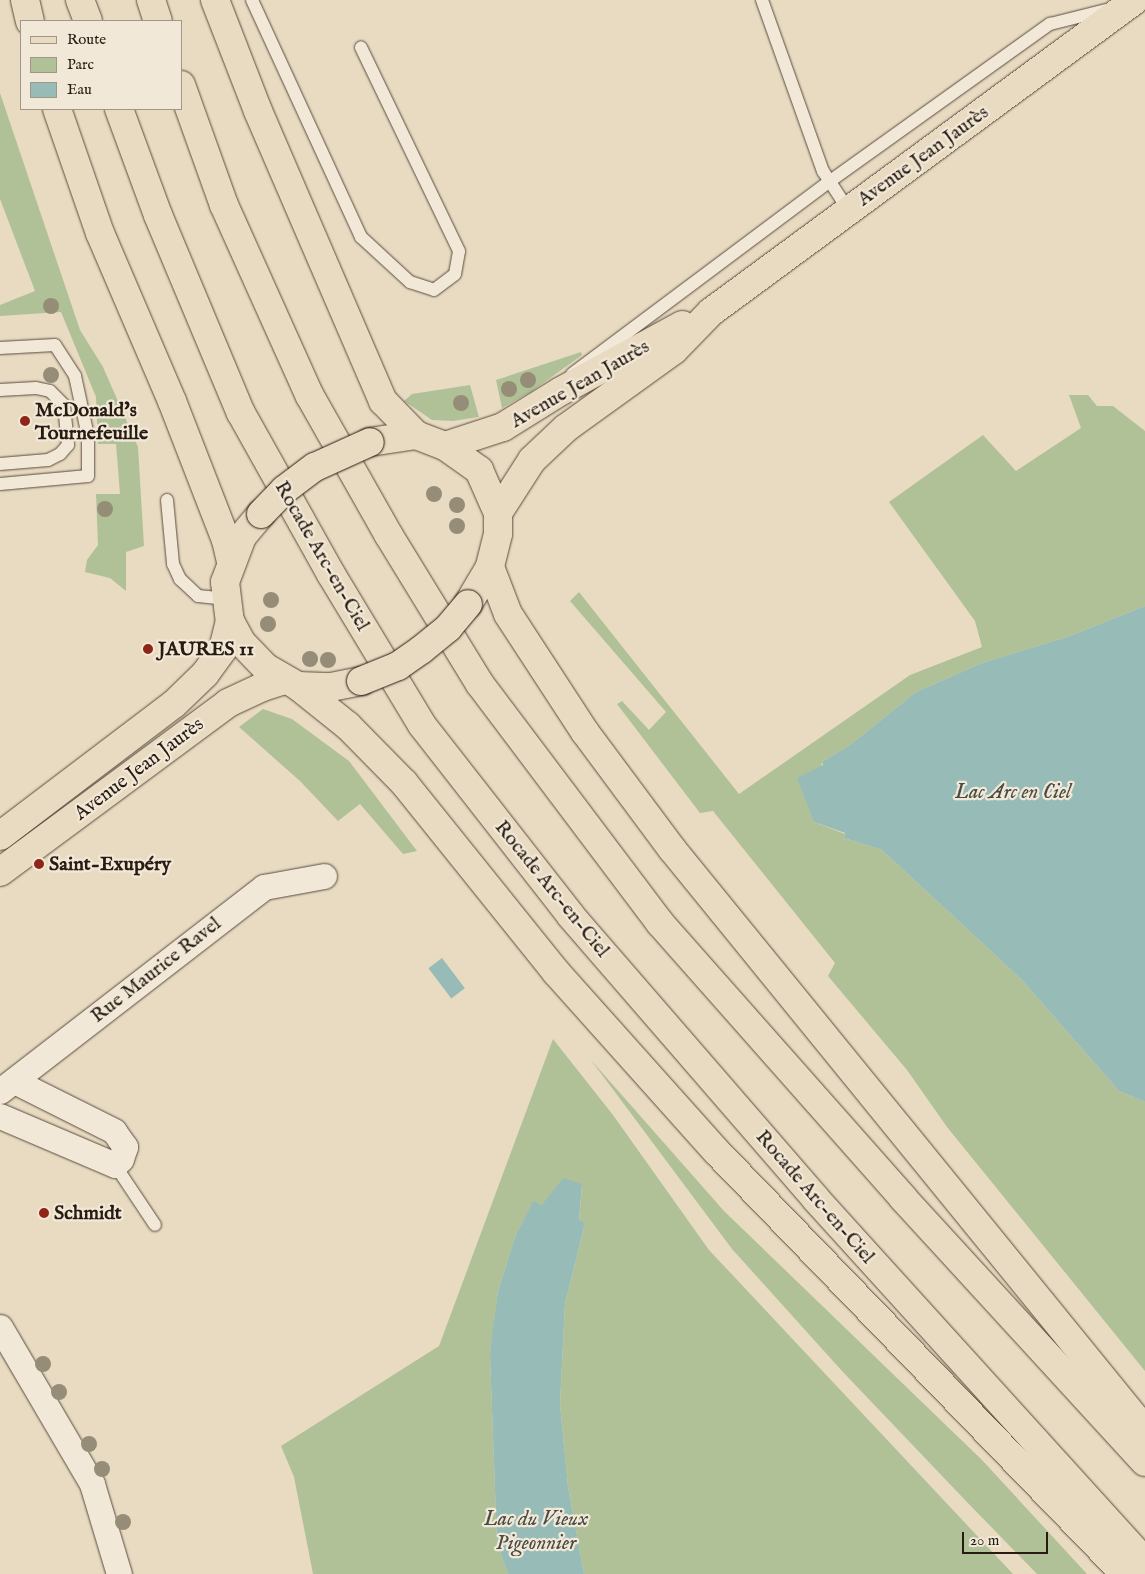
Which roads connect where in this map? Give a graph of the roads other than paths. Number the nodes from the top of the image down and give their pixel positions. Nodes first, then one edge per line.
1 (25, 0) edge
2 (80, 0) edge
3 (151, 0) edge
4 (215, 0) edge
5 (252, 0) edge
6 (762, 0) edge
7 (1131, 3) edge
8 (30, 20) edge
9 (88, 20) edge
10 (158, 20) edge
11 (361, 47) dead end
12 (182, 88) edge
13 (57, 110) edge
14 (120, 110) edge
15 (830, 182) junction
16 (849, 211) junction
17 (712, 312) junction
18 (0, 348) edge
19 (0, 390) edge
20 (561, 391) junction
21 (416, 435) junction
22 (444, 446) junction
23 (0, 464) edge
24 (0, 484) edge
25 (168, 500) dead end
26 (498, 513) junction
27 (231, 562) junction
28 (490, 567) junction
29 (227, 610) junction
30 (292, 683) junction
31 (0, 836) edge
32 (0, 872) edge
33 (324, 876) dead end
34 (7, 1086) edge
35 (0, 1116) edge
36 (114, 1164) junction
37 (155, 1225) dead end
38 (0, 1327) edge
39 (1145, 1449) edge
40 (1145, 1462) edge
41 (1138, 1565) edge
42 (119, 1574) edge

1 - 8 main road
2 - 9 main road
3 - 10 main road
4 - 21 main road
5 - 11 lane
6 - 15 lane
7 - 15 lane
7 - 16 main road, Avenue Jean Jaurès
12 - 40 main road
13 - 27 main road
14 - 41 main road, Rocade Arc-en-Ciel
15 - 16 lane
15 - 20 lane
16 - 17 main road, Avenue Jean Jaurès
17 - 20 main road, Avenue Jean Jaurès
17 - 26 main road, Avenue Jean Jaurès
18 - 24 lane
19 - 23 lane
20 - 22 main road, Avenue Jean Jaurès
21 - 22 main road
21 - 27 main road, bridge
22 - 26 main road
25 - 29 lane
26 - 28 main road
27 - 29 main road, Avenue Jean Jaurès
28 - 30 main road, bridge
28 - 39 main road
29 - 30 main road
29 - 31 main road, Avenue Jean Jaurès
30 - 32 main road, Avenue Jean Jaurès
30 - 41 main road
33 - 34 street, Rue Maurice Ravel
34 - 36 street
35 - 36 street
36 - 37 lane
38 - 42 street

